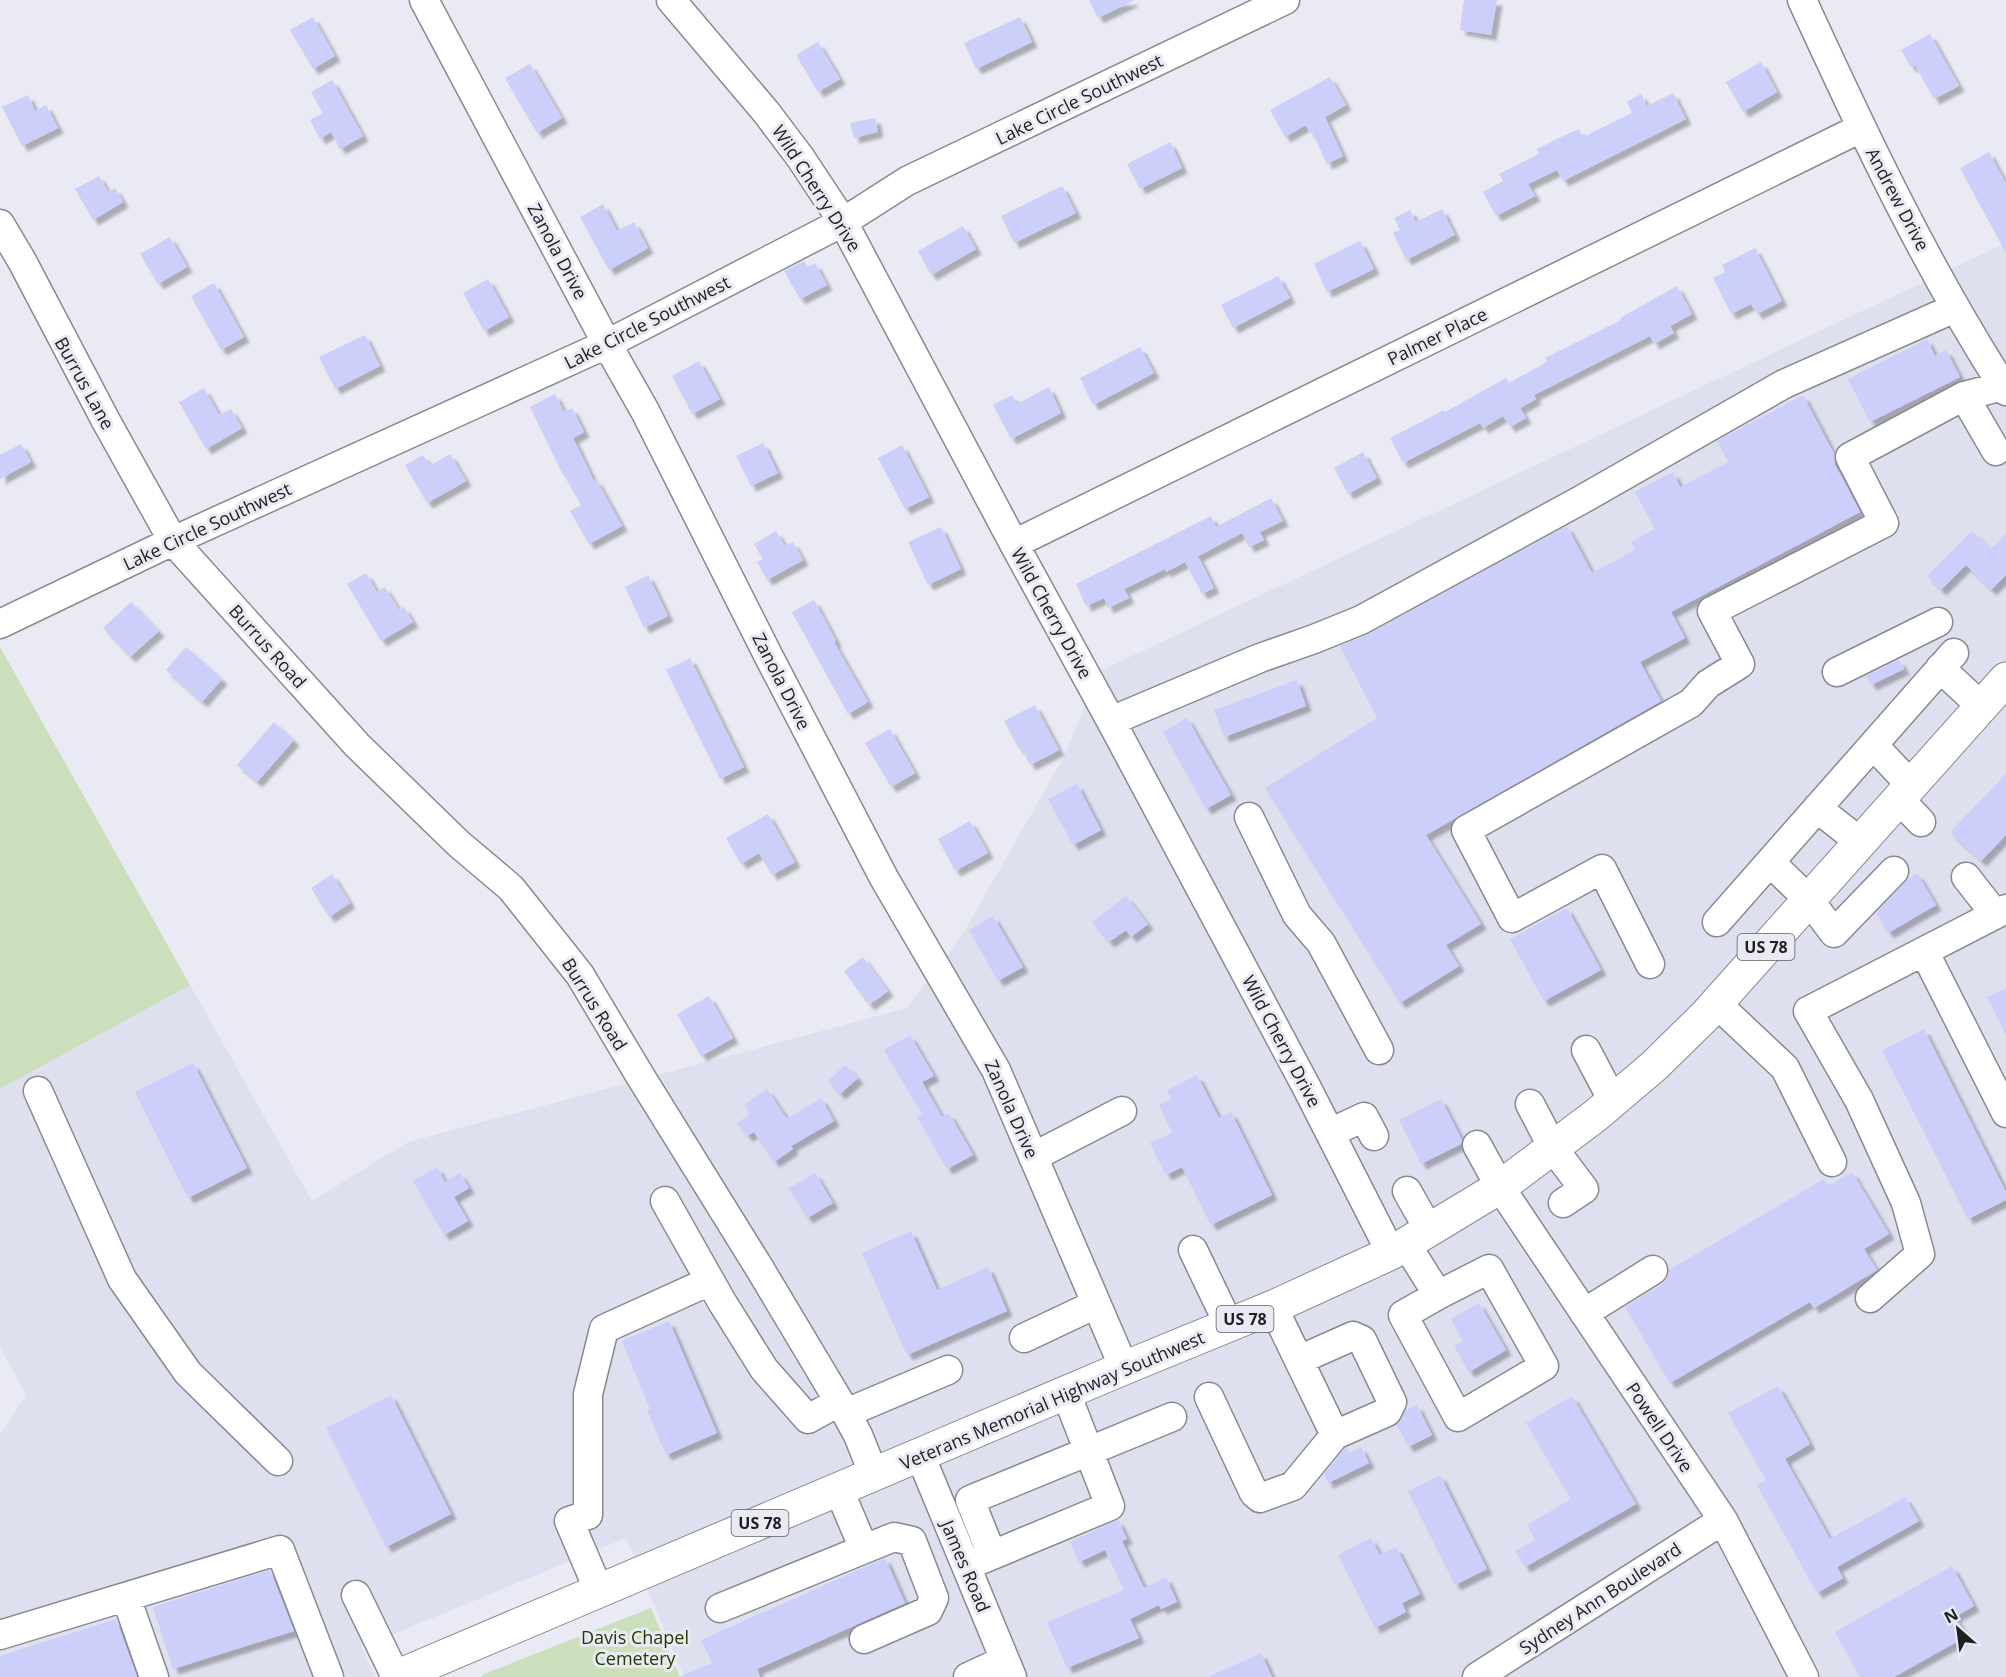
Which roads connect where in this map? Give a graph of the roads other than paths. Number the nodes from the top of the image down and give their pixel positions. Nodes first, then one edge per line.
1 (426, 0) edge
2 (671, 0) edge
3 (1285, 0) edge
4 (1802, 0) edge
5 (1861, 128) junction
6 (843, 222) junction
7 (0, 224) edge
8 (1956, 308) junction
9 (608, 344) junction
10 (2004, 388) edge
11 (1964, 396) junction
12 (1996, 451) dead end
13 (173, 541) junction
14 (1014, 544) junction
15 (202, 573) joint
16 (1938, 622) dead end
17 (0, 624) edge
18 (1837, 672) dead end
19 (1998, 690) edge
20 (1111, 722) junction
21 (1873, 745) junction
22 (1905, 792) junction
23 (1817, 808) junction
24 (1249, 817) dead end
25 (1922, 822) dead end
26 (1860, 842) junction
27 (1770, 862) junction
28 (1894, 871) dead end
29 (1965, 877) dead end
30 (1809, 900) junction
31 (2001, 912) edge
32 (1717, 922) dead end
33 (1924, 951) junction
34 (1650, 964) dead end
35 (1716, 1003) junction
36 (1379, 1050) dead end
37 (1586, 1050) dead end
38 (38, 1090) dead end
39 (1613, 1101) junction
40 (1530, 1104) dead end
41 (1122, 1111) dead end
42 (2006, 1113) edge
43 (1369, 1126) dead end
44 (1330, 1134) junction
45 (1477, 1145) dead end
46 (1553, 1148) junction
47 (1033, 1157) junction
48 (1832, 1162) dead end
49 (1500, 1187) junction
50 (1407, 1191) dead end
51 (665, 1201) dead end
52 (1563, 1203) dead end
53 (1409, 1242) junction
54 (1193, 1250) dead end
55 (1653, 1270) dead end
56 (710, 1281) junction
57 (1438, 1295) junction
58 (1869, 1298) dead end
59 (1096, 1304) junction
60 (1273, 1307) junction
61 (1584, 1313) junction
62 (1229, 1325) junction
63 (1024, 1338) dead end
64 (1299, 1360) junction
65 (1124, 1368) junction
66 (948, 1370) dead end
67 (1066, 1393) junction
68 (1209, 1397) dead end
69 (842, 1408) junction
70 (1172, 1417) dead end
71 (1335, 1434) junction
72 (1089, 1452) junction
73 (920, 1455) junction
74 (278, 1461) dead end
75 (874, 1475) junction
76 (839, 1490) junction
77 (1723, 1520) junction
78 (864, 1548) junction
79 (992, 1555) junction
80 (966, 1566) junction
81 (599, 1591) junction
82 (356, 1595) dead end
83 (126, 1597) junction
84 (720, 1608) dead end
85 (0, 1635) edge
86 (864, 1639) dead end
87 (1008, 1669) edge
88 (408, 1674) edge
89 (154, 1677) edge
90 (329, 1677) edge
91 (968, 1677) edge
92 (1477, 1677) edge
93 (1804, 1677) edge

1 - 9 street, Zanola Drive
2 - 6 street, Wild Cherry Drive
3 - 6 street, Lake Circle Southwest
4 - 5 street, Andrew Drive
5 - 8 street, Andrew Drive
5 - 14 street, Palmer Place
6 - 9 street, Lake Circle Southwest
6 - 14 street, Wild Cherry Drive
7 - 13 street, Burrus Lane
8 - 10 street, Andrew Drive
8 - 20 street
9 - 13 street, Lake Circle Southwest
9 - 47 street, Zanola Drive
10 - 11 street
11 - 12 street
11 - 34 street
13 - 15 street, Burrus Lane
13 - 17 street, Lake Circle Southwest
14 - 20 street, Wild Cherry Drive
15 - 69 street, Burrus Road
16 - 18 street
19 - 21 street
19 - 22 main road, Veterans Memorial Highway Southwest / US 78
20 - 44 street, Wild Cherry Drive
21 - 22 street
21 - 23 street
22 - 25 street
22 - 26 main road, Veterans Memorial Highway Southwest / US 78
23 - 26 street
23 - 27 street
24 - 36 street
26 - 30 main road, Veterans Memorial Highway Southwest / US 78
27 - 30 street
27 - 32 street
28 - 30 street
29 - 31 street
30 - 35 main road, Veterans Memorial Highway Southwest / US 78
31 - 33 street
33 - 42 street
33 - 58 street
35 - 39 main road, Veterans Memorial Highway Southwest / US 78
35 - 48 street
37 - 39 street
38 - 74 street
39 - 46 main road, Veterans Memorial Highway Southwest / US 78
40 - 46 street
41 - 47 street
43 - 44 street
44 - 53 street, Wild Cherry Drive
45 - 49 street, Powell Drive
46 - 49 main road, Veterans Memorial Highway Southwest / US 78
46 - 52 street
47 - 59 street, Zanola Drive
49 - 53 main road, Veterans Memorial Highway Southwest / US 78
49 - 61 street, Powell Drive
50 - 53 street
51 - 56 street
53 - 57 street
53 - 60 main road, Veterans Memorial Highway Southwest / US 78
54 - 62 street
55 - 61 street
56 - 69 street
56 - 81 street
57 - 57 street
59 - 63 street
59 - 65 street, Zanola Drive
60 - 62 main road, Veterans Memorial Highway Southwest / US 78
60 - 64 street
61 - 77 street, Powell Drive
62 - 65 main road, Veterans Memorial Highway Southwest / US 78
64 - 71 street
64 - 71 street
65 - 67 main road, Veterans Memorial Highway Southwest / US 78
66 - 69 street
67 - 72 street
67 - 73 main road, Veterans Memorial Highway Southwest / US 78
68 - 71 street
69 - 75 street, Burrus Road
70 - 72 street
72 - 79 street
72 - 79 street
73 - 75 main road, Veterans Memorial Highway Southwest / US 78
73 - 80 street, James Road
75 - 76 main road, Veterans Memorial Highway Southwest / US 78
76 - 78 street
76 - 81 main road, Veterans Memorial Highway Southwest / US 78
77 - 92 street, Sydney Ann Boulevard
77 - 93 street, Powell Drive
78 - 84 street
78 - 86 street
79 - 80 street
80 - 87 street, James Road
81 - 88 main road, Veterans Memorial Highway Southwest / US 78
82 - 88 street
83 - 85 street
83 - 89 street
83 - 90 street
87 - 91 street

